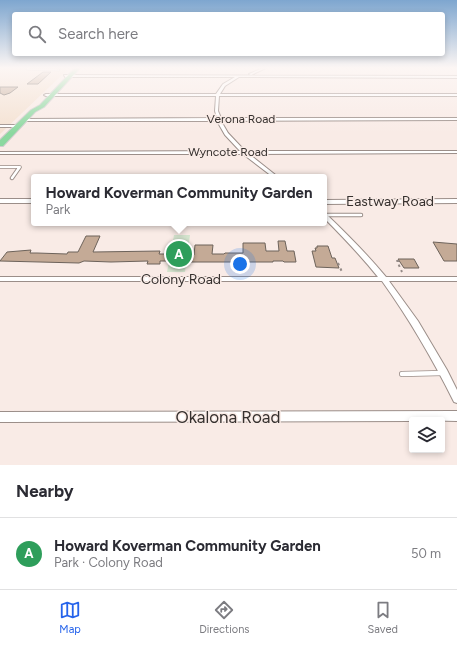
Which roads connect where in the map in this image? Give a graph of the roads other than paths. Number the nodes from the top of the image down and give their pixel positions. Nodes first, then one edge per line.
1 (52, 90) edge
2 (57, 90) edge
3 (221, 90) edge
4 (46, 95) junction
5 (53, 95) junction
6 (218, 95) junction
7 (457, 95) edge
8 (32, 112) junction
9 (457, 119) edge
10 (25, 120) junction
11 (218, 120) junction
12 (0, 126) edge
13 (18, 126) junction
14 (3, 139) edge
15 (0, 144) edge
16 (244, 152) junction
17 (457, 152) edge
18 (0, 153) edge
19 (0, 167) edge
20 (272, 174) edge
21 (12, 178) dead end
22 (0, 201) edge
23 (31, 201) edge
24 (457, 201) edge
25 (327, 202) edge
26 (327, 215) edge
27 (361, 215) dead end
28 (327, 218) edge
29 (0, 279) edge
30 (385, 279) junction
31 (457, 279) edge
32 (444, 373) junction
33 (402, 374) dead end
34 (457, 399) edge
35 (457, 416) edge
36 (0, 417) edge

1 - 4 main road
2 - 5 main road
3 - 6 street
4 - 5 street
4 - 8 main road
5 - 6 street
5 - 8 main road
6 - 7 street
6 - 11 street
8 - 10 main road
9 - 11 street, Verona Road
10 - 11 street, Verona Road
10 - 13 main road
11 - 16 street
12 - 13 street
13 - 14 main road
14 - 15 main road
16 - 17 street, Wyncote Road
16 - 18 street, Wyncote Road
16 - 20 street
19 - 21 lane
22 - 23 street
24 - 25 street, Eastway Road
26 - 27 lane
28 - 30 street
29 - 30 street, Colony Road
30 - 31 street, Colony Road
30 - 32 street
32 - 33 lane
32 - 34 street
35 - 36 street, Okalona Road

